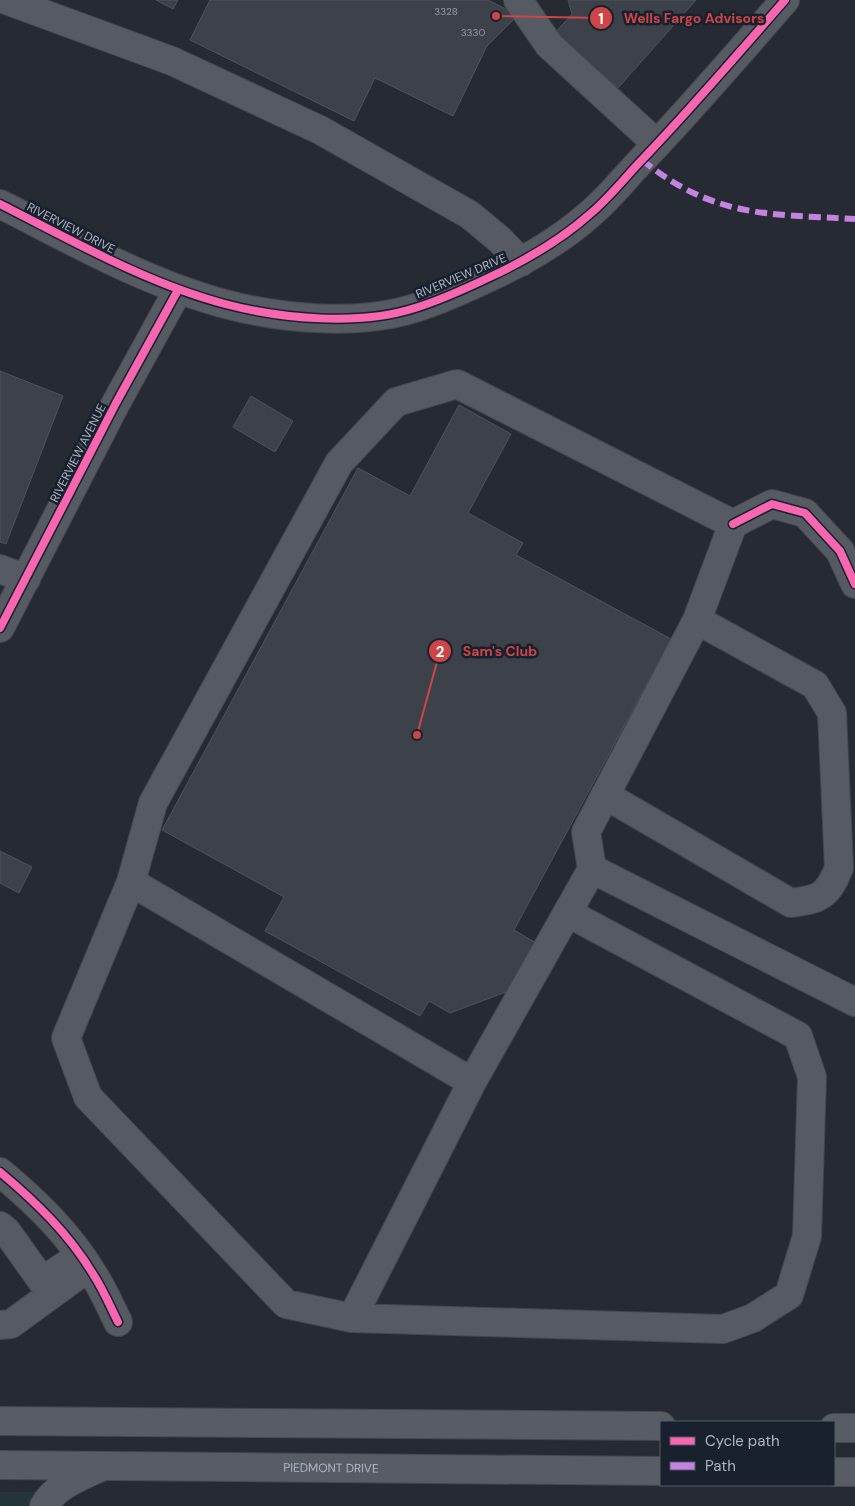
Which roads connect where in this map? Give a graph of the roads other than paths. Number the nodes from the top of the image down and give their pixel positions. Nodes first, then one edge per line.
1 (6, 0) edge
2 (518, 0) edge
3 (785, 0) edge
4 (657, 144) junction
5 (0, 204) edge
6 (521, 262) junction
7 (178, 290) junction
8 (733, 524) junction
9 (0, 569) edge
10 (26, 579) junction
11 (855, 584) edge
12 (697, 620) junction
13 (0, 628) edge
14 (606, 795) junction
15 (592, 870) junction
16 (131, 882) junction
17 (568, 913) junction
18 (855, 1002) edge
19 (472, 1082) junction
20 (0, 1172) edge
21 (0, 1226) edge
22 (84, 1262) junction
23 (352, 1318) junction
24 (118, 1322) dead end
25 (0, 1325) edge
26 (0, 1421) edge
27 (660, 1426) edge
28 (835, 1428) edge
29 (855, 1428) edge
30 (0, 1464) edge
31 (104, 1465) junction
32 (660, 1471) edge
33 (835, 1472) edge
34 (855, 1472) edge
35 (44, 1506) edge

1 - 6 street
2 - 4 street
3 - 4 street, RIVERVIEW DRIVE
4 - 6 street, RIVERVIEW DRIVE
5 - 7 street, RIVERVIEW DRIVE
6 - 7 street, RIVERVIEW DRIVE
7 - 10 street, RIVERVIEW AVENUE
8 - 11 street
8 - 12 street
8 - 16 street
9 - 10 street
10 - 13 street, RIVERVIEW AVENUE
12 - 14 street
12 - 14 street
14 - 15 street
15 - 17 street
15 - 18 street
16 - 19 street
16 - 23 street
17 - 19 street
17 - 23 street
19 - 23 street
20 - 22 street
21 - 22 street
22 - 24 street
22 - 25 street
26 - 27 main road
28 - 29 main road
30 - 31 main road, PIEDMONT DRIVE
31 - 32 main road, PIEDMONT DRIVE
31 - 35 main road
33 - 34 main road

